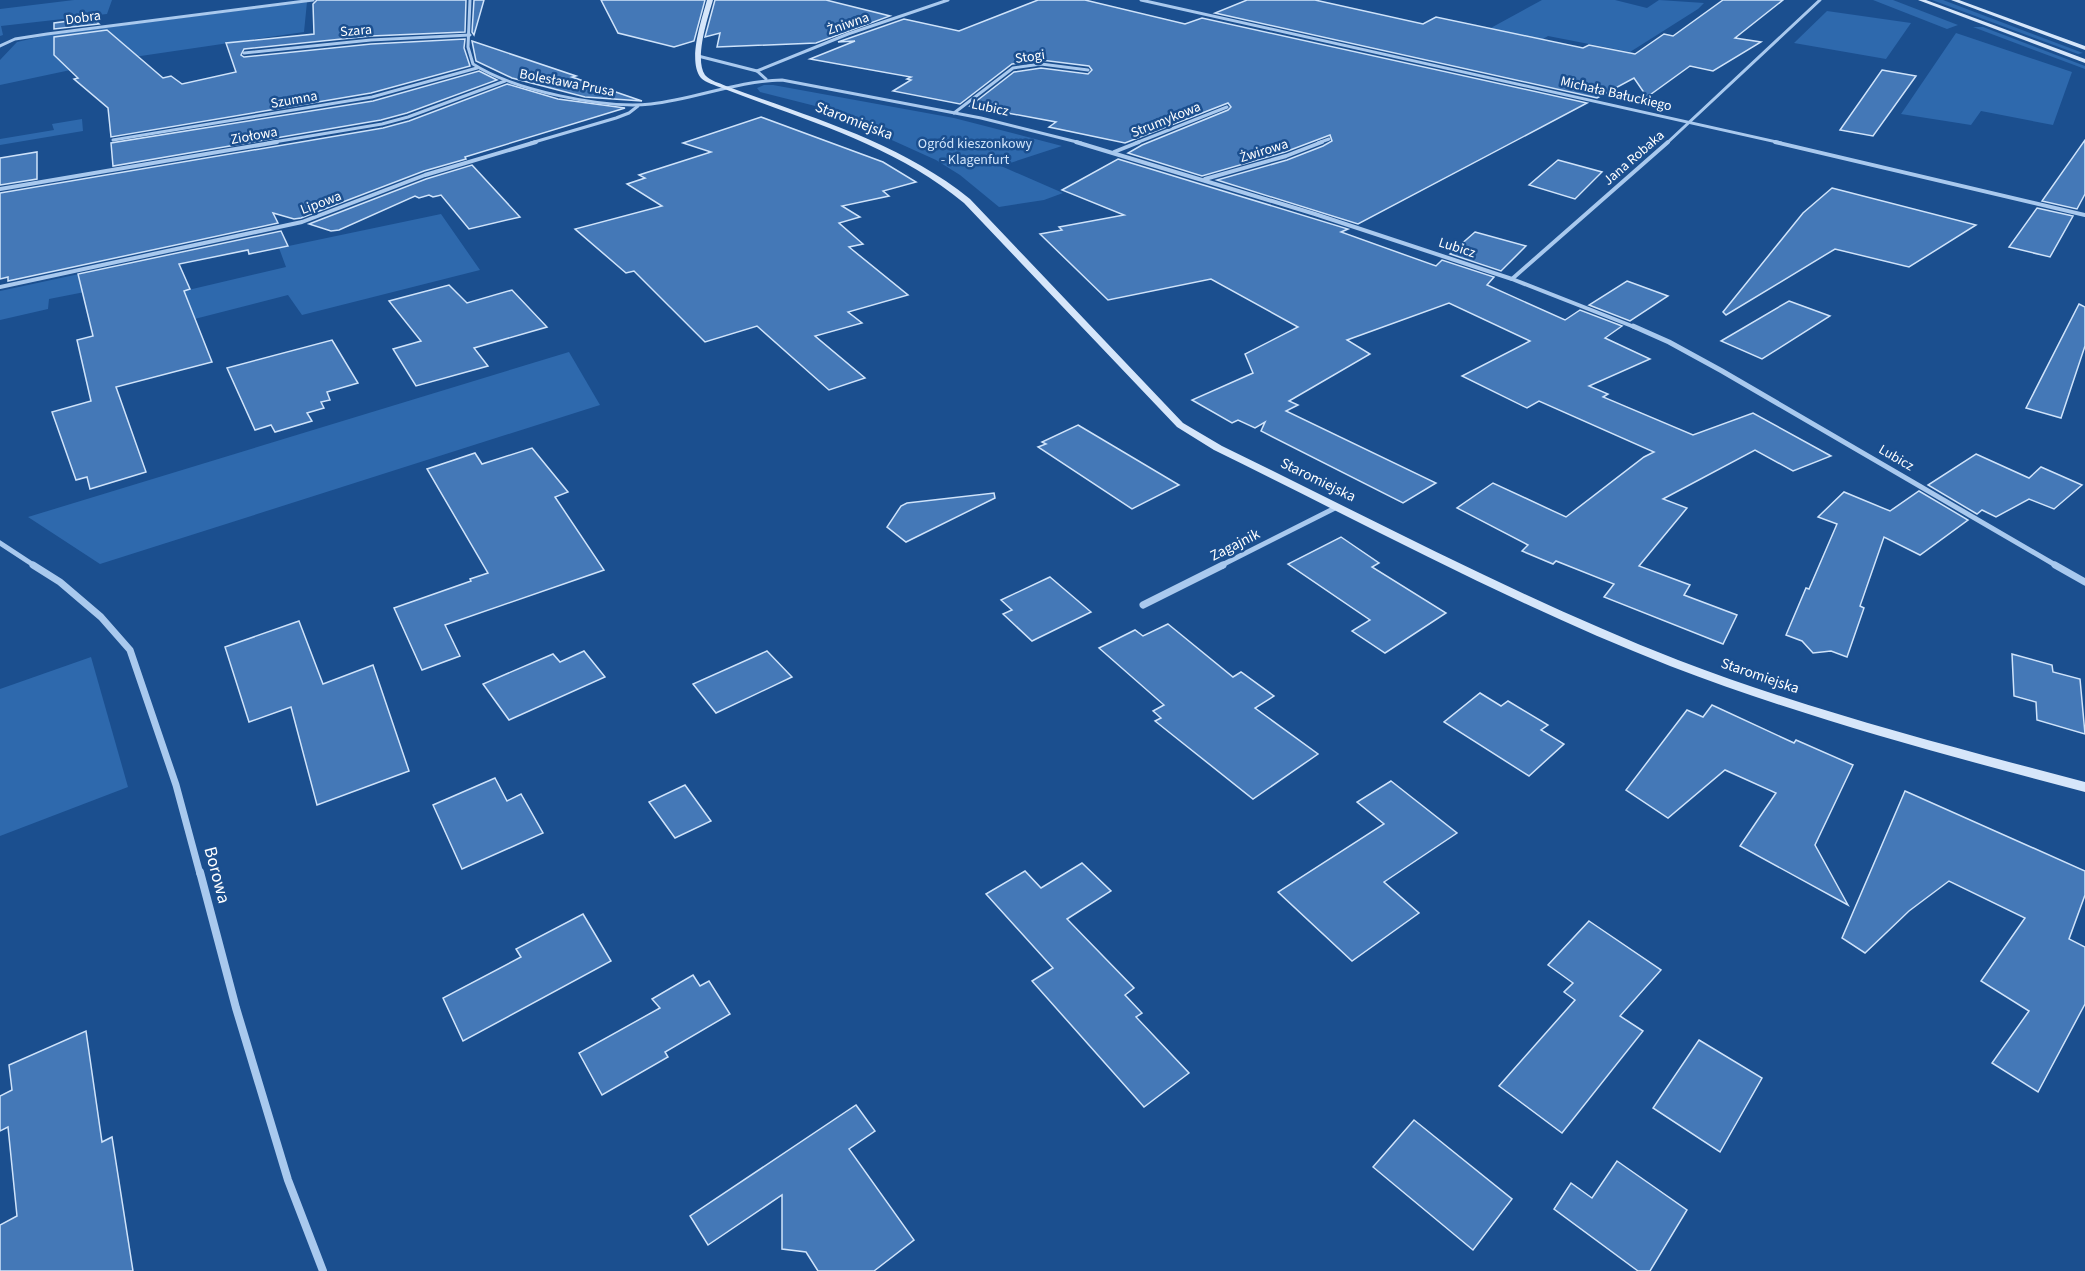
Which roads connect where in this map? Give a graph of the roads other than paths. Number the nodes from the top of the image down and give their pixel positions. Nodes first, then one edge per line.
1 (313, 0) edge
2 (470, 0) edge
3 (710, 0) edge
4 (948, 0) edge
5 (1141, 0) edge
6 (1820, 0) edge
7 (1921, 0) edge
8 (1954, 0) edge
9 (470, 35) junction
10 (0, 46) edge
11 (2085, 48) edge
12 (244, 53) dead end
13 (698, 56) junction
14 (2085, 61) edge
15 (477, 68) junction
16 (1088, 70) dead end
17 (757, 71) junction
18 (766, 80) junction
19 (505, 81) junction
20 (724, 87) junction
21 (639, 106) junction
22 (1227, 107) dead end
23 (954, 113) junction
24 (1691, 122) junction
25 (1329, 139) dead end
26 (113, 140) dead end
27 (1113, 152) junction
28 (1204, 179) junction
29 (0, 189) edge
30 (2085, 215) edge
31 (1512, 279) junction
32 (0, 287) edge
33 (1338, 506) junction
34 (0, 543) edge
35 (2085, 582) edge
36 (1143, 605) dead end
37 (2085, 787) edge
38 (322, 1271) edge

1 - 10 street, Dobra
2 - 9 street
3 - 13 street
4 - 17 street, Żniwna
5 - 24 street, Michała Bałuckiego
6 - 24 street, Jana Robaka
7 - 14 street
8 - 11 street
9 - 12 street, Szara
9 - 15 street
13 - 17 street
13 - 20 street, Staromiejska
15 - 19 street, Bolesława Prusa
15 - 26 street, Szumna
16 - 23 street, Stogi
17 - 18 street
18 - 20 street, Lubicz
18 - 23 street, Lubicz
19 - 21 street, Bolesława Prusa
19 - 29 street, Ziołowa
20 - 21 street, Bolesława Prusa
20 - 33 street, Staromiejska
21 - 32 street, Lipowa
22 - 27 street, Strumykowa
23 - 27 street, Lubicz
24 - 30 street, Michała Bałuckiego
24 - 31 street, Jana Robaka
25 - 28 street, Żwirowa
27 - 28 street, Lubicz
28 - 31 street, Lubicz
31 - 35 street, Lubicz
33 - 36 street, Zagajnik
33 - 37 street, Staromiejska
34 - 38 street, Borowa

